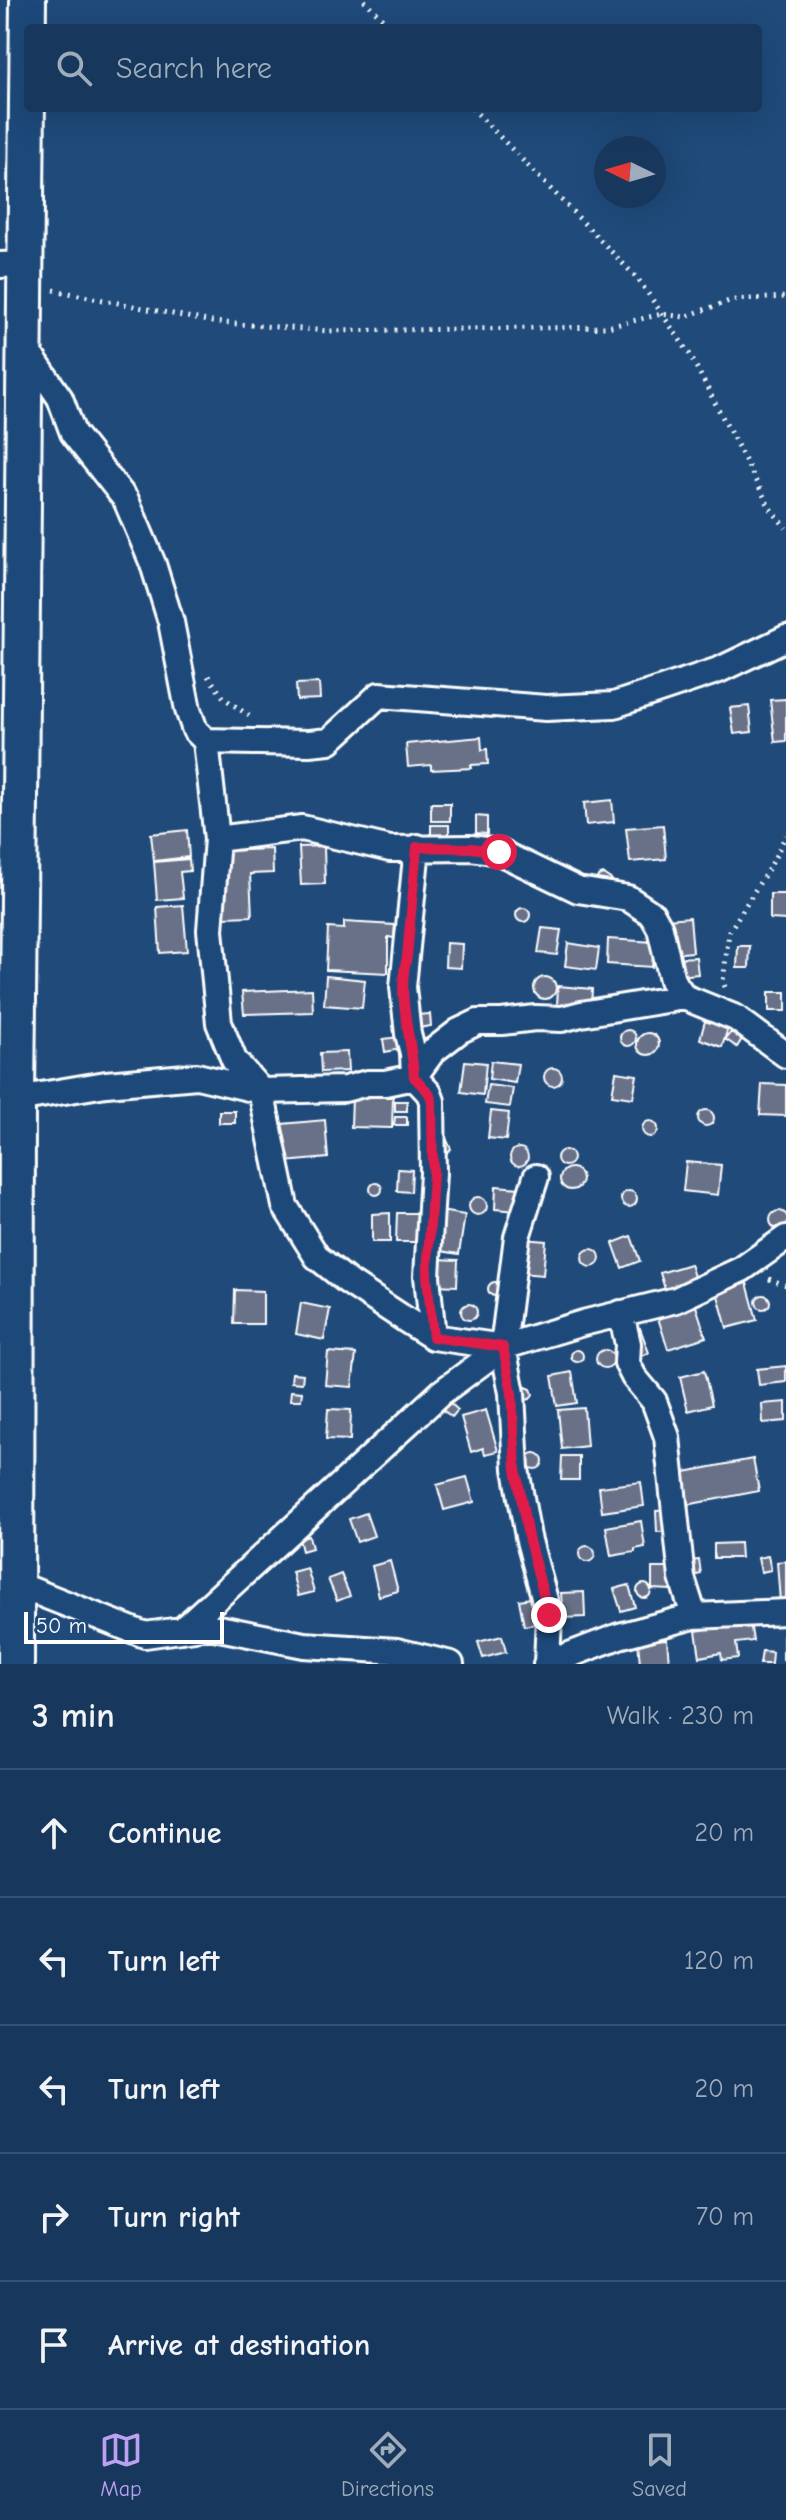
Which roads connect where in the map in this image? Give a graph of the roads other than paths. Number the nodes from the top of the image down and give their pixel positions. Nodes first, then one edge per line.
1 (28, 0) edge
2 (27, 24) edge
3 (24, 99) edge
4 (17, 271) edge
5 (26, 349) junction
6 (786, 638) edge
7 (206, 741) junction
8 (217, 839) junction
9 (417, 847) junction
10 (684, 997) junction
11 (786, 1055) edge
12 (414, 1077) junction
13 (261, 1091) junction
14 (17, 1099) junction
15 (536, 1177) dead end
16 (786, 1238) edge
17 (621, 1313) junction
18 (433, 1337) junction
19 (503, 1347) junction
20 (16, 1584) junction
21 (786, 1612) edge
22 (694, 1616) junction
23 (182, 1630) junction
24 (16, 1664) edge
25 (451, 1664) edge
26 (547, 1664) edge

1 - 2 main road
3 - 4 main road
4 - 5 main road
5 - 7 street
5 - 14 main road
6 - 7 street
7 - 8 street
8 - 9 street
8 - 13 street
9 - 10 street
9 - 12 street
10 - 11 street
10 - 12 street
12 - 13 street
12 - 18 street
13 - 14 street
13 - 18 street
14 - 20 main road
15 - 19 street
16 - 17 street
17 - 19 street
17 - 22 street
18 - 19 street
19 - 23 street
19 - 26 street
20 - 23 street
20 - 24 main road
21 - 22 street
22 - 26 street
23 - 25 street

